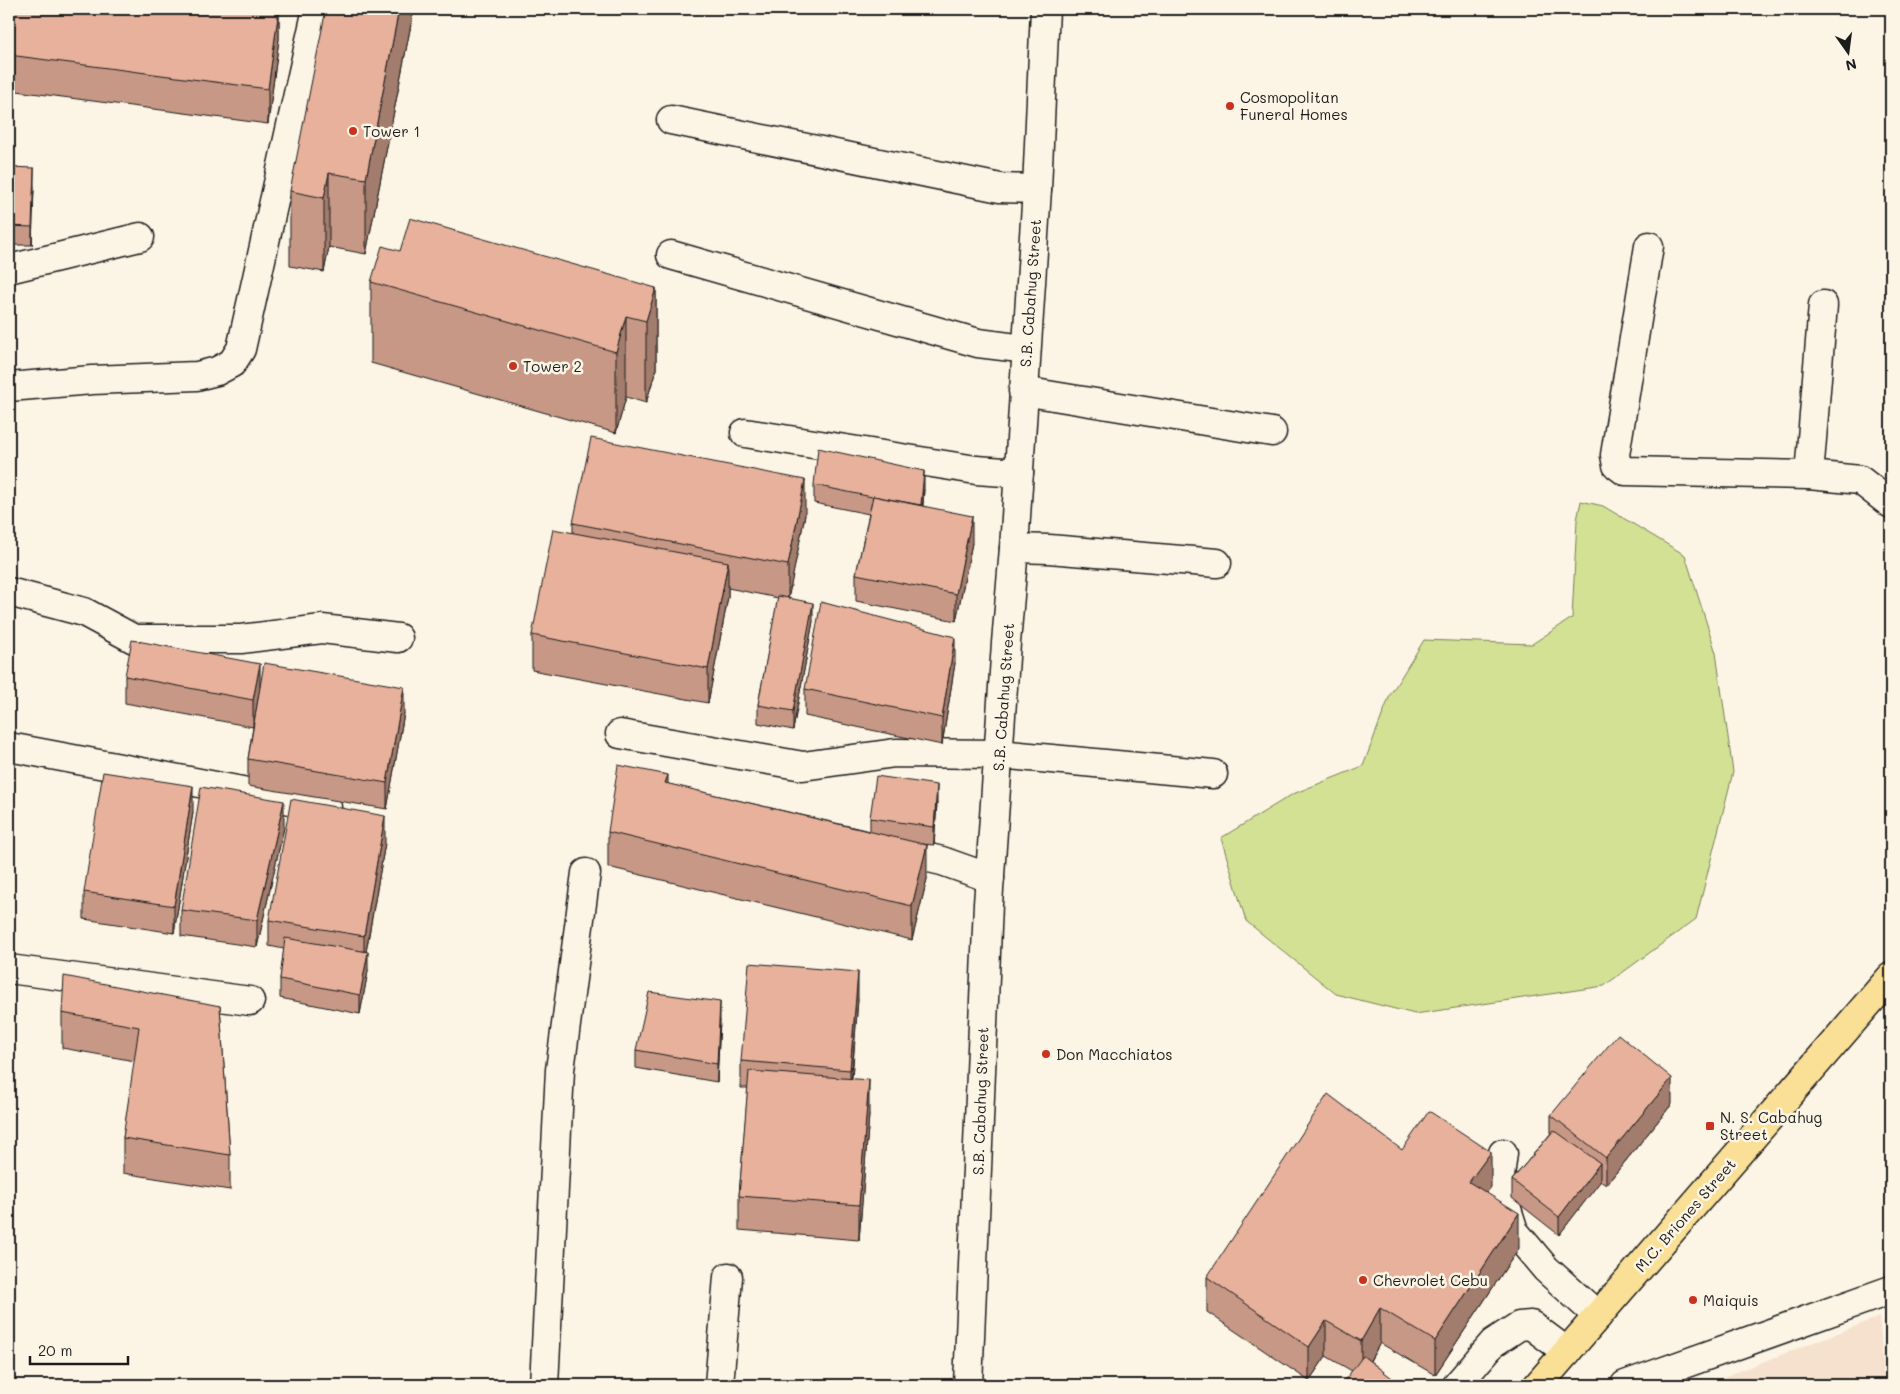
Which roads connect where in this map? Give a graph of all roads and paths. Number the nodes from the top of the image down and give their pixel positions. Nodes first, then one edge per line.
1 (317, 9) edge
2 (1045, 9) edge
3 (671, 120) dead end
4 (1037, 189) junction
5 (140, 237) dead end
6 (1649, 246) dead end
7 (671, 255) dead end
8 (9, 269) edge
9 (1824, 305) dead end
10 (1026, 349) junction
11 (9, 388) edge
12 (1023, 391) junction
13 (1272, 432) dead end
14 (745, 433) dead end
15 (1019, 473) junction
16 (1809, 475) junction
17 (1891, 504) edge
18 (1014, 548) junction
19 (1217, 563) dead end
20 (9, 592) edge
21 (398, 638) dead end
22 (620, 734) dead end
23 (9, 746) edge
24 (998, 754) junction
25 (1213, 774) dead end
26 (353, 812) edge
27 (868, 843) edge
28 (586, 873) dead end
29 (990, 878) junction
30 (9, 969) edge
31 (1891, 977) edge
32 (250, 1001) dead end
33 (1503, 1153) dead end
34 (728, 1277) dead end
35 (1891, 1290) edge
36 (1598, 1316) junction
37 (1567, 1352) junction
38 (544, 1385) edge
39 (719, 1385) edge
40 (968, 1385) edge
41 (1457, 1385) edge
42 (1538, 1385) edge
43 (1625, 1385) edge

1 - 11 street
2 - 4 street, S.B. Cabahug Street
3 - 4 street
4 - 10 street, S.B. Cabahug Street
5 - 8 street
6 - 16 street
7 - 10 street
9 - 16 street
10 - 12 street, S.B. Cabahug Street
12 - 13 street
12 - 15 street, S.B. Cabahug Street
14 - 15 street
15 - 18 street, S.B. Cabahug Street
16 - 17 street
18 - 19 street
18 - 24 street, S.B. Cabahug Street
20 - 21 street
22 - 24 street
23 - 26 street
24 - 25 street
24 - 29 street, S.B. Cabahug Street
27 - 29 street
28 - 38 street
29 - 40 street, S.B. Cabahug Street
30 - 32 street
31 - 36 main road, M.C. Briones Street
33 - 36 street
34 - 39 street
35 - 43 street
36 - 37 main road, M.C. Briones Street
37 - 41 street
37 - 42 main road, M.C. Briones Street

